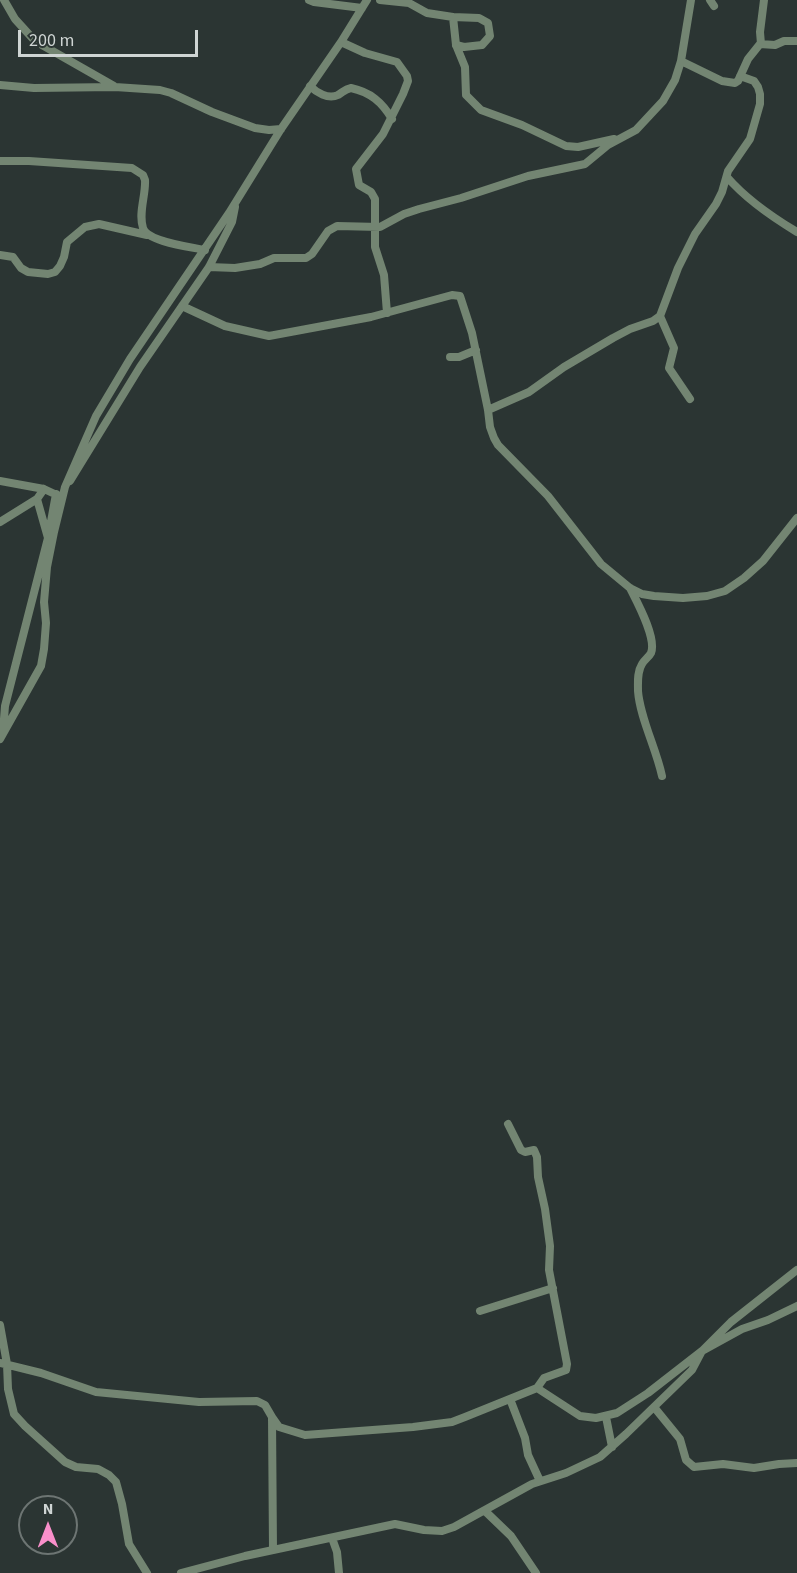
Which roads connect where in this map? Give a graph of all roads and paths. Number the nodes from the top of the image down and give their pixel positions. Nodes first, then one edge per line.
1 (4, 0) edge
2 (309, 0) edge
3 (367, 0) edge
4 (380, 0) edge
5 (691, 0) edge
6 (764, 0) edge
7 (362, 8) junction
8 (453, 17) junction
9 (797, 41) edge
10 (341, 42) junction
11 (761, 44) junction
12 (456, 45) junction
13 (681, 61) junction
14 (740, 76) junction
15 (0, 85) edge
16 (309, 86) junction
17 (115, 87) junction
18 (392, 119) junction
19 (281, 129) junction
20 (622, 137) junction
21 (0, 161) edge
22 (727, 177) junction
23 (236, 203) junction
24 (375, 228) junction
25 (797, 231) edge
26 (147, 235) junction
27 (205, 250) junction
28 (0, 255) edge
29 (209, 267) junction
30 (182, 306) junction
31 (387, 313) junction
32 (660, 316) junction
33 (476, 350) junction
34 (450, 357) dead end
35 (690, 399) dead end
36 (489, 410) junction
37 (0, 481) edge
38 (65, 488) junction
39 (44, 489) junction
40 (59, 496) junction
41 (37, 499) junction
42 (797, 518) edge
43 (0, 522) edge
44 (50, 541) junction
45 (630, 588) junction
46 (10, 687) junction
47 (0, 692) edge
48 (2, 735) edge
49 (663, 776) dead end
50 (508, 1124) dead end
51 (797, 1270) edge
52 (553, 1288) junction
53 (797, 1306) edge
54 (480, 1311) dead end
55 (0, 1325) edge
56 (702, 1351) junction
57 (3, 1364) edge
58 (537, 1388) junction
59 (510, 1399) junction
60 (654, 1407) junction
61 (272, 1417) junction
62 (606, 1417) junction
63 (612, 1447) junction
64 (797, 1463) edge
65 (540, 1481) junction
66 (485, 1511) junction
67 (332, 1538) junction
68 (273, 1550) junction
69 (147, 1573) edge
70 (181, 1573) edge
71 (339, 1573) edge
72 (536, 1573) edge

1 - 17 street
2 - 7 street
3 - 7 street
4 - 8 street
5 - 13 street
6 - 11 street
7 - 10 street
8 - 12 street
8 - 12 street
9 - 11 street
10 - 16 street
10 - 18 street
11 - 14 street
12 - 20 street
13 - 14 street
13 - 20 street
14 - 22 street
15 - 17 street
16 - 18 street
16 - 19 street
17 - 19 street
18 - 24 street
19 - 23 street
20 - 24 street
21 - 26 street
22 - 25 street
22 - 32 street
23 - 27 street
23 - 29 street
24 - 29 street
24 - 31 street
26 - 27 street
26 - 28 street
27 - 38 street
29 - 30 street
30 - 31 street
30 - 38 street
31 - 33 street
32 - 35 street
32 - 36 street
33 - 34 street
33 - 36 street
36 - 45 street
37 - 39 street
38 - 40 street
39 - 40 street
39 - 41 street
40 - 44 street
41 - 43 street
41 - 44 street
42 - 45 street
44 - 46 street
44 - 48 street
45 - 49 street
46 - 47 street
46 - 48 street
50 - 52 street
51 - 56 street
52 - 54 street
52 - 58 street
53 - 56 street
55 - 57 street
56 - 60 street
56 - 62 street
57 - 61 street
57 - 69 street
58 - 59 street
58 - 62 street
59 - 61 street
59 - 65 street
60 - 63 street
60 - 64 street
61 - 68 street
62 - 63 street
63 - 65 street
65 - 66 street
66 - 67 street
66 - 72 street
67 - 68 street
67 - 71 street
68 - 70 street

